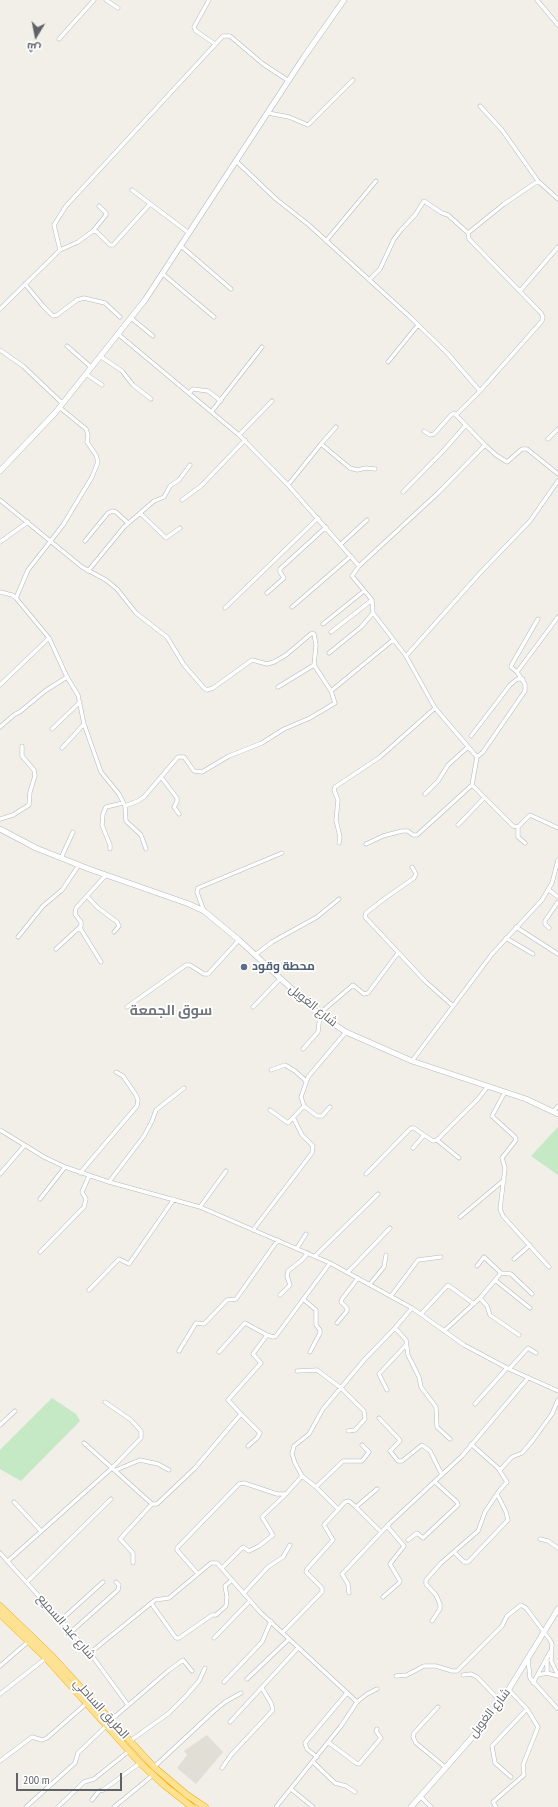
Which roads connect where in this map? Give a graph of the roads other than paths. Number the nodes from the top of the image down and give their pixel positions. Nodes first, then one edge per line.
1 (94, 0) edge
2 (106, 0) edge
3 (209, 0) edge
4 (344, 0) edge
5 (537, 0) edge
6 (118, 8) dead end
7 (558, 24) edge
8 (58, 39) dead end
9 (215, 44) junction
10 (353, 80) dead end
11 (289, 81) junction
12 (480, 106) dead end
13 (268, 113) junction
14 (236, 161) junction
15 (376, 181) dead end
16 (538, 181) junction
17 (132, 190) dead end
18 (558, 199) edge
19 (150, 204) junction
20 (99, 206) dead end
21 (93, 231) junction
22 (189, 233) junction
23 (468, 233) junction
24 (326, 241) junction
25 (180, 246) junction
26 (558, 247) edge
27 (60, 250) junction
28 (163, 274) junction
29 (369, 280) junction
30 (25, 284) junction
31 (231, 289) dead end
32 (520, 291) junction
33 (0, 309) edge
34 (120, 317) dead end
35 (214, 317) dead end
36 (131, 318) junction
37 (418, 325) junction
38 (118, 334) junction
39 (153, 336) dead end
40 (67, 346) dead end
41 (262, 347) dead end
42 (0, 350) edge
43 (100, 356) junction
44 (388, 362) dead end
45 (92, 367) junction
46 (86, 374) junction
47 (102, 385) dead end
48 (189, 392) junction
49 (480, 392) junction
50 (151, 399) dead end
51 (220, 401) junction
52 (272, 401) dead end
53 (60, 405) junction
54 (212, 411) junction
55 (456, 415) junction
56 (465, 426) junction
57 (336, 427) dead end
58 (558, 429) edge
59 (424, 431) dead end
60 (239, 435) junction
61 (548, 439) dead end
62 (245, 440) junction
63 (321, 444) junction
64 (485, 445) junction
65 (190, 465) dead end
66 (375, 469) dead end
67 (0, 471) edge
68 (558, 474) edge
69 (558, 482) edge
70 (288, 485) junction
71 (403, 492) dead end
72 (0, 500) edge
73 (182, 500) dead end
74 (140, 512) junction
75 (318, 518) junction
76 (367, 520) dead end
77 (28, 522) junction
78 (128, 523) junction
79 (326, 527) junction
80 (180, 528) dead end
81 (52, 541) junction
82 (85, 541) dead end
83 (0, 542) edge
84 (341, 544) junction
85 (351, 556) junction
86 (359, 566) junction
87 (88, 571) junction
88 (364, 591) junction
89 (0, 592) edge
90 (267, 593) dead end
91 (16, 598) junction
92 (372, 600) junction
93 (292, 606) dead end
94 (224, 608) dead end
95 (373, 613) junction
96 (558, 617) edge
97 (538, 619) dead end
98 (323, 624) dead end
99 (331, 632) dead end
100 (49, 638) junction
101 (393, 640) junction
102 (329, 653) dead end
103 (406, 656) junction
104 (314, 665) junction
105 (517, 672) junction
106 (67, 677) junction
107 (523, 679) junction
108 (0, 685) edge
109 (278, 687) dead end
110 (331, 691) junction
111 (80, 702) junction
112 (435, 708) junction
113 (84, 724) junction
114 (0, 726) edge
115 (52, 729) dead end
116 (471, 736) dead end
117 (22, 746) dead end
118 (468, 747) junction
119 (62, 748) dead end
120 (477, 757) junction
121 (161, 777) junction
122 (472, 785) junction
123 (425, 794) dead end
124 (484, 798) junction
125 (124, 804) junction
126 (179, 814) dead end
127 (0, 819) edge
128 (458, 825) dead end
129 (518, 827) junction
130 (558, 828) edge
131 (0, 829) edge
132 (72, 832) dead end
133 (339, 843) dead end
134 (524, 843) dead end
135 (366, 844) dead end
136 (110, 849) dead end
137 (146, 849) dead end
138 (282, 853) dead end
139 (61, 858) junction
140 (558, 860) edge
141 (79, 865) junction
142 (557, 866) edge
143 (412, 867) dead end
144 (106, 874) junction
145 (549, 890) junction
146 (87, 896) junction
147 (558, 896) edge
148 (339, 899) dead end
149 (558, 902) edge
150 (204, 911) junction
151 (516, 927) junction
152 (80, 928) junction
153 (549, 928) dead end
154 (114, 932) dead end
155 (18, 936) dead end
156 (506, 938) junction
157 (239, 940) junction
158 (56, 949) dead end
159 (398, 953) junction
160 (533, 954) dead end
161 (558, 954) edge
162 (255, 955) junction
163 (101, 962) dead end
164 (280, 979) junction
165 (452, 1005) junction
166 (127, 1007) dead end
167 (253, 1007) dead end
168 (319, 1014) junction
169 (346, 1032) junction
170 (303, 1049) dead end
171 (412, 1061) junction
172 (271, 1070) dead end
173 (116, 1072) dead end
174 (306, 1081) junction
175 (488, 1086) junction
176 (184, 1088) dead end
177 (505, 1092) junction
178 (304, 1106) junction
179 (558, 1106) edge
180 (330, 1107) dead end
181 (270, 1110) dead end
182 (555, 1113) edge
183 (294, 1119) junction
184 (0, 1130) edge
185 (424, 1135) junction
186 (437, 1140) junction
187 (24, 1146) junction
188 (413, 1148) dead end
189 (459, 1158) dead end
190 (65, 1167) junction
191 (226, 1172) dead end
192 (80, 1173) junction
193 (0, 1174) edge
194 (366, 1174) dead end
195 (89, 1176) junction
196 (504, 1180) junction
197 (109, 1182) junction
198 (378, 1194) dead end
199 (40, 1199) dead end
200 (174, 1199) junction
201 (200, 1207) junction
202 (460, 1217) dead end
203 (390, 1228) dead end
204 (253, 1230) junction
205 (306, 1234) dead end
206 (278, 1240) junction
207 (530, 1245) junction
208 (297, 1248) junction
209 (40, 1252) dead end
210 (308, 1253) junction
211 (386, 1255) dead end
212 (315, 1256) junction
213 (441, 1257) dead end
214 (514, 1259) dead end
215 (330, 1263) junction
216 (478, 1266) dead end
217 (549, 1266) dead end
218 (348, 1272) junction
219 (501, 1273) junction
220 (358, 1278) junction
221 (495, 1280) junction
222 (370, 1284) junction
223 (89, 1290) dead end
224 (532, 1294) dead end
225 (280, 1295) dead end
226 (391, 1296) junction
227 (480, 1298) junction
228 (303, 1299) junction
229 (474, 1304) junction
230 (412, 1308) junction
231 (530, 1308) dead end
232 (421, 1314) junction
233 (336, 1323) dead end
234 (395, 1328) junction
235 (444, 1331) junction
236 (267, 1335) junction
237 (519, 1335) dead end
238 (406, 1345) junction
239 (179, 1351) dead end
240 (219, 1352) dead end
241 (310, 1352) dead end
242 (536, 1353) dead end
243 (508, 1369) junction
244 (297, 1371) dead end
245 (528, 1378) junction
246 (341, 1388) junction
247 (387, 1390) dead end
248 (558, 1391) edge
249 (558, 1400) edge
250 (105, 1402) dead end
251 (475, 1404) dead end
252 (15, 1411) dead end
253 (241, 1414) junction
254 (379, 1418) dead end
255 (0, 1425) edge
256 (348, 1431) dead end
257 (450, 1439) dead end
258 (84, 1443) dead end
259 (471, 1444) junction
260 (362, 1445) dead end
261 (248, 1446) dead end
262 (112, 1468) junction
263 (116, 1470) junction
264 (170, 1470) dead end
265 (500, 1470) junction
266 (442, 1475) junction
267 (302, 1476) junction
268 (435, 1482) junction
269 (316, 1488) junction
270 (377, 1489) dead end
271 (286, 1494) junction
272 (497, 1494) junction
273 (111, 1499) dead end
274 (14, 1502) dead end
275 (152, 1504) junction
276 (356, 1507) junction
277 (338, 1509) junction
278 (387, 1526) junction
279 (41, 1531) junction
280 (381, 1532) junction
281 (540, 1539) dead end
282 (408, 1540) dead end
283 (290, 1545) dead end
284 (558, 1548) edge
285 (0, 1552) edge
286 (454, 1552) junction
287 (8, 1561) junction
288 (133, 1563) dead end
289 (222, 1568) junction
290 (198, 1574) junction
291 (232, 1580) junction
292 (27, 1582) junction
293 (103, 1582) dead end
294 (116, 1582) dead end
295 (244, 1593) junction
296 (349, 1593) dead end
297 (383, 1597) dead end
298 (250, 1601) junction
299 (151, 1603) junction
300 (0, 1606) edge
301 (558, 1609) edge
302 (0, 1615) edge
303 (61, 1620) junction
304 (271, 1621) junction
305 (432, 1621) dead end
306 (71, 1632) junction
307 (283, 1632) junction
308 (544, 1632) junction
309 (214, 1638) dead end
310 (289, 1639) junction
311 (29, 1641) junction
312 (298, 1648) junction
313 (551, 1650) junction
314 (90, 1653) junction
315 (547, 1657) junction
316 (46, 1658) junction
317 (528, 1659) junction
318 (0, 1666) edge
319 (205, 1668) dead end
320 (192, 1671) dead end
321 (547, 1673) junction
322 (463, 1674) dead end
323 (538, 1674) junction
324 (558, 1675) edge
325 (396, 1676) dead end
326 (246, 1679) dead end
327 (224, 1682) dead end
328 (533, 1683) junction
329 (262, 1688) junction
330 (377, 1689) dead end
331 (509, 1690) junction
332 (241, 1693) dead end
333 (347, 1693) junction
334 (0, 1694) edge
335 (357, 1702) junction
336 (501, 1702) junction
337 (87, 1703) junction
338 (128, 1705) junction
339 (438, 1707) dead end
340 (557, 1708) edge
341 (527, 1710) junction
342 (111, 1720) junction
343 (230, 1722) dead end
344 (106, 1726) junction
345 (377, 1729) dead end
346 (130, 1741) junction
347 (328, 1742) junction
348 (129, 1751) junction
349 (317, 1757) junction
350 (0, 1761) edge
351 (313, 1762) junction
352 (140, 1763) junction
353 (154, 1767) junction
354 (445, 1767) junction
355 (222, 1768) dead end
356 (153, 1775) junction
357 (510, 1777) dead end
358 (291, 1789) junction
359 (355, 1792) dead end
360 (420, 1796) junction
361 (92, 1800) dead end
362 (26, 1807) edge
363 (58, 1807) edge
364 (114, 1807) edge
365 (192, 1807) edge
366 (205, 1807) edge
367 (276, 1807) edge
368 (313, 1807) edge
369 (411, 1807) edge
370 (431, 1807) edge
371 (496, 1807) edge

1 - 8 street
2 - 6 street
3 - 9 street
4 - 11 street
5 - 7 street
9 - 11 street
9 - 27 street
10 - 13 street
11 - 13 street
12 - 16 street
13 - 14 street
14 - 22 street
14 - 24 street
15 - 24 street
16 - 18 street
16 - 23 street
17 - 19 street
19 - 21 street
19 - 22 street
20 - 21 street
21 - 27 street
22 - 25 street
23 - 29 street
23 - 32 street
24 - 29 street
25 - 28 street
25 - 31 street
26 - 32 street
27 - 30 street
28 - 35 street
28 - 36 street
29 - 37 street
30 - 33 street
30 - 34 street
32 - 49 street
36 - 38 street
36 - 39 street
37 - 44 street
37 - 49 street
38 - 43 street
38 - 48 street
40 - 45 street
41 - 51 street
42 - 53 street
43 - 45 street
43 - 50 street
45 - 46 street
46 - 47 street
46 - 53 street
48 - 51 street
48 - 54 street
49 - 55 street
51 - 54 street
52 - 60 street
53 - 67 street
53 - 81 street
54 - 60 street
55 - 56 street
55 - 59 street
56 - 64 street
56 - 71 street
57 - 63 street
58 - 61 street
60 - 62 street
62 - 70 street
62 - 73 street
63 - 66 street
63 - 70 street
64 - 68 street
64 - 86 street
65 - 74 street
69 - 103 street
70 - 75 street
72 - 77 street
74 - 78 street
74 - 80 street
75 - 79 street
75 - 94 street
76 - 84 street
77 - 81 street
77 - 83 street
78 - 82 street
78 - 87 street
79 - 84 street
79 - 90 street
81 - 87 street
81 - 91 street
84 - 85 street
85 - 86 street
85 - 93 street
86 - 88 street
87 - 104 street
88 - 92 street
88 - 98 street
89 - 91 street
91 - 100 street
92 - 95 street
92 - 99 street
95 - 101 street
95 - 102 street
96 - 105 street
97 - 105 street
100 - 106 street
100 - 108 street
101 - 103 street
101 - 110 street
103 - 112 street
104 - 109 street
104 - 110 street
105 - 107 street
106 - 111 street
106 - 114 street
107 - 116 street
107 - 120 street
110 - 121 street
111 - 113 street
111 - 115 street
112 - 118 street
112 - 133 street
113 - 119 street
113 - 125 street
117 - 127 street
118 - 120 street
118 - 123 street
120 - 122 street
121 - 125 street
121 - 126 street
122 - 124 street
122 - 135 street
124 - 128 street
124 - 129 street
125 - 136 street
125 - 137 street
129 - 130 street
129 - 134 street
131 - 139 street, شارع الغويل
132 - 139 street
138 - 150 street
139 - 141 street, شارع الغويل
140 - 142 street
141 - 144 street, شارع الغويل
141 - 155 street
142 - 145 street
143 - 159 street
144 - 146 street
144 - 150 street, شارع الغويل
145 - 147 street
145 - 151 street
146 - 152 street
146 - 154 street
148 - 162 street
149 - 153 street
150 - 157 street, شارع الغويل
151 - 156 street
151 - 161 street
152 - 158 street
152 - 163 street
156 - 160 street
156 - 165 street
157 - 162 street, شارع الغويل
157 - 166 street
159 - 165 street
159 - 168 street
162 - 164 street, شارع الغويل
164 - 167 street
164 - 168 street, شارع الغويل
165 - 171 street
168 - 169 street, شارع الغويل
168 - 170 street
169 - 171 street, شارع الغويل
169 - 174 street
171 - 175 street, شارع الغويل
172 - 174 street
173 - 192 street
174 - 178 street
175 - 177 street, شارع الغويل
175 - 186 street
176 - 197 street
177 - 182 street, شارع الغويل
177 - 196 street
178 - 180 street
178 - 183 street
179 - 182 street
181 - 183 street
183 - 204 street
184 - 187 street
185 - 186 street
185 - 188 street
185 - 194 street
186 - 189 street
187 - 190 street
187 - 193 street
190 - 192 street
190 - 199 street
191 - 201 street
192 - 195 street
195 - 197 street
195 - 209 street
196 - 202 street
196 - 207 street
197 - 200 street
198 - 212 street
200 - 201 street
200 - 223 street
201 - 204 street
203 - 218 street
204 - 206 street
205 - 208 street
206 - 208 street
206 - 239 street
207 - 214 street
207 - 217 street
208 - 210 street
210 - 212 street
210 - 225 street
211 - 222 street
212 - 215 street
213 - 226 street
215 - 218 street
215 - 228 street
216 - 219 street
218 - 220 street
219 - 221 street
219 - 224 street
220 - 222 street
220 - 233 street
221 - 227 street
221 - 231 street
222 - 226 street
226 - 230 street
227 - 229 street
227 - 237 street
228 - 236 street
228 - 241 street
229 - 232 street
229 - 235 street
230 - 232 street
230 - 234 street
232 - 235 street
234 - 238 street
234 - 246 street
235 - 243 street
236 - 240 street
236 - 253 street
238 - 247 street
238 - 257 street
242 - 243 street
243 - 245 street
243 - 251 street
244 - 246 street
245 - 248 street
245 - 259 street
246 - 256 street
246 - 267 street
249 - 265 street
250 - 262 street
252 - 255 street
253 - 261 street
253 - 275 street
254 - 266 street
258 - 262 street
259 - 265 street
259 - 266 street
260 - 269 street
262 - 263 street
262 - 279 street
263 - 264 street
263 - 275 street
265 - 272 street
266 - 268 street
267 - 269 street
267 - 271 street
268 - 278 street
268 - 282 street
269 - 277 street
270 - 276 street
271 - 289 street
271 - 290 street
272 - 286 street
272 - 286 street
273 - 292 street
274 - 279 street
275 - 288 street
276 - 277 street
276 - 280 street
277 - 307 street
278 - 280 street
278 - 297 street
279 - 287 street
280 - 296 street
281 - 284 street
283 - 295 street
285 - 287 street, شارع عبد السميع
286 - 305 street
287 - 292 street, شارع عبد السميع
289 - 290 street
289 - 291 street
290 - 299 street
291 - 295 street
291 - 299 street
292 - 303 street, شارع عبد السميع
293 - 303 street
294 - 306 street
295 - 298 street
298 - 304 street
298 - 309 street
299 - 314 street
300 - 342 highway, الطريق الساحلي
301 - 308 street, شارع الغويل
302 - 311 highway, الطريق الساحلي
303 - 306 street, شارع عبد السميع
304 - 307 street
304 - 327 street
306 - 314 street, شارع عبد السميع
307 - 310 street
308 - 313 street
308 - 317 street, شارع الغويل
308 - 325 street
310 - 312 street
310 - 326 street
311 - 316 highway, الطريق الساحلي
311 - 318 street
312 - 329 street
312 - 333 street
313 - 315 street
313 - 324 street
314 - 338 street, شارع عبد السميع
315 - 321 street
315 - 323 street
316 - 334 street
316 - 337 highway, الطريق الساحلي
317 - 328 street
317 - 331 street, شارع الغويل
319 - 346 street
320 - 338 street
321 - 323 street
321 - 324 street
322 - 336 street
323 - 328 street
328 - 340 street
329 - 343 street
329 - 355 street
330 - 335 street
331 - 336 street, شارع الغويل
331 - 341 street
332 - 353 street
333 - 335 street
333 - 349 street
335 - 347 street
336 - 354 street, شارع الغويل
337 - 344 highway, الطريق الساحلي
337 - 350 street
338 - 342 street
339 - 354 street
341 - 357 street
341 - 371 street
342 - 346 highway, الطريق الساحلي
344 - 348 highway, الطريق الساحلي
344 - 362 street
345 - 347 street
346 - 353 highway, الطريق الساحلي
347 - 349 street
348 - 352 highway, الطريق الساحلي
348 - 363 street
349 - 351 street
351 - 358 street
351 - 359 street
352 - 356 highway, الطريق الساحلي
352 - 361 street
353 - 366 highway, الطريق الساحلي
354 - 360 street, شارع الغويل
356 - 364 street
356 - 365 highway, الطريق الساحلي
358 - 367 street
358 - 368 street
360 - 369 street, شارع الغويل
360 - 370 street

